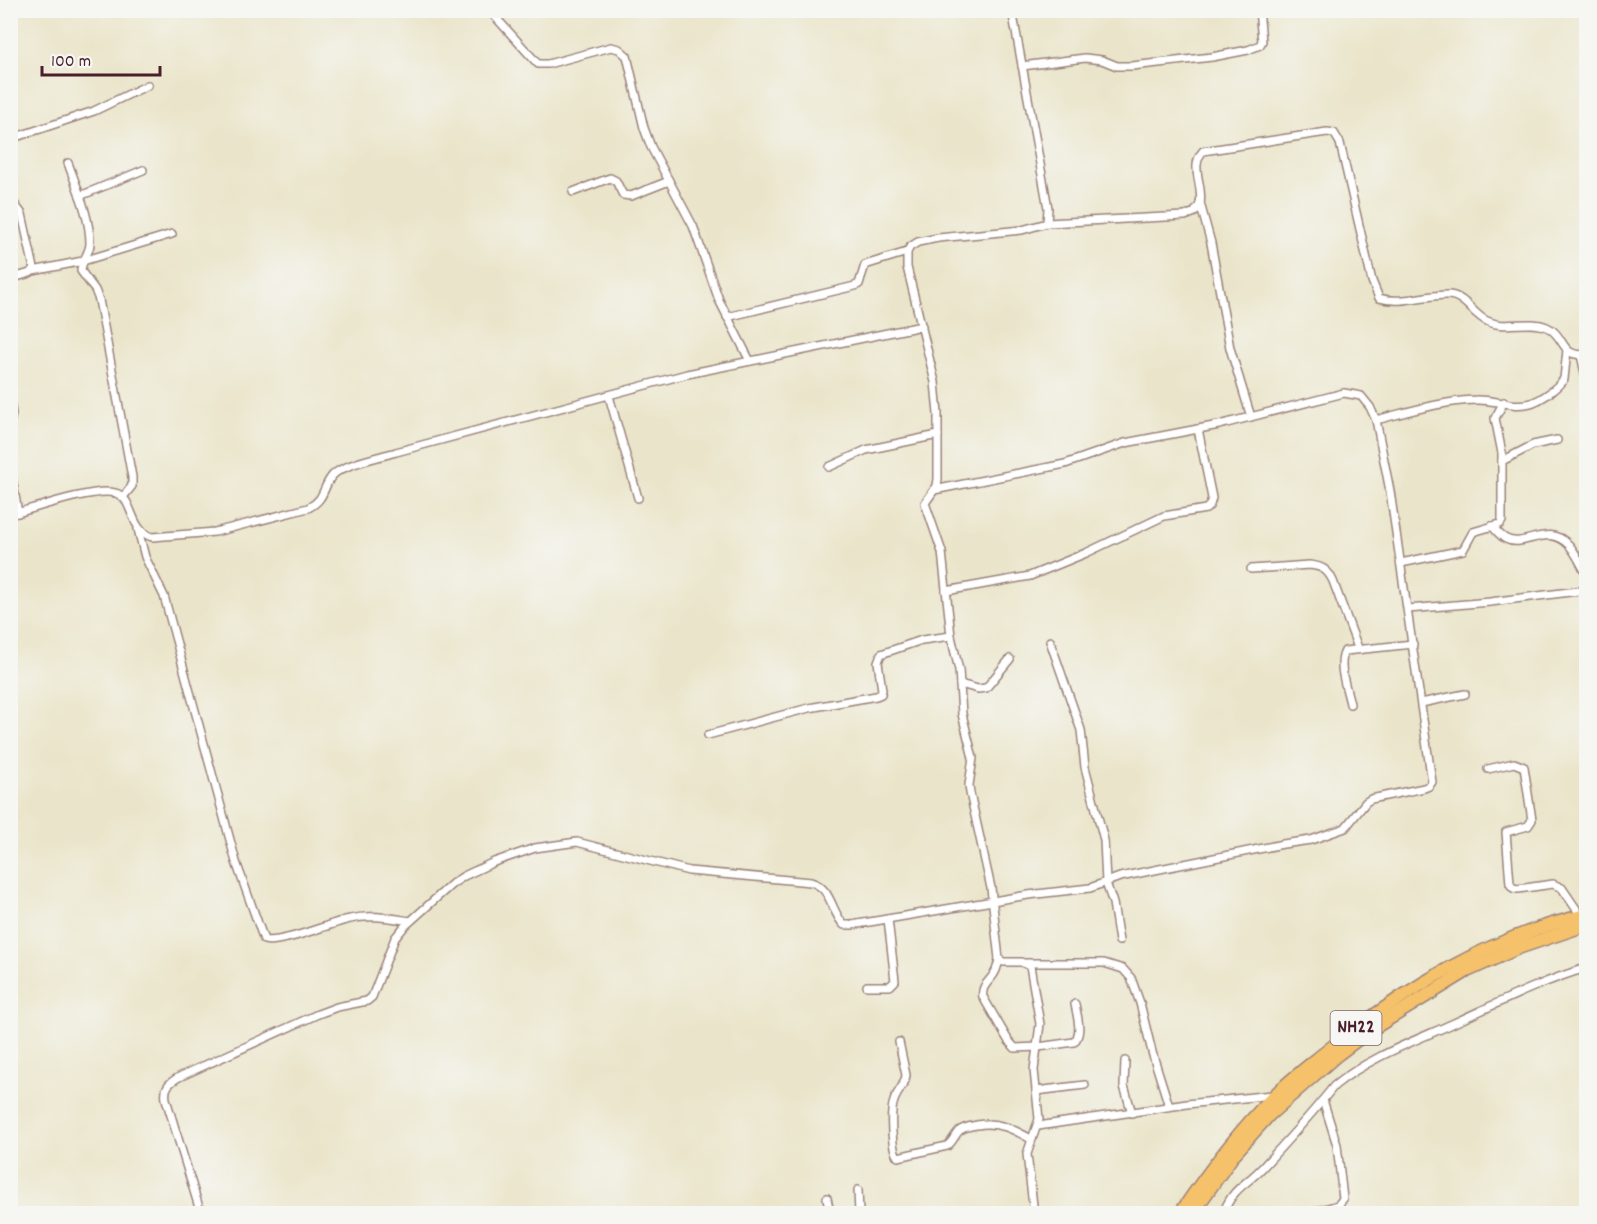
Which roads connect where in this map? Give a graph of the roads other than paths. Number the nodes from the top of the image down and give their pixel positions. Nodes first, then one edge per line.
1 (489, 10) edge
2 (1012, 10) edge
3 (1259, 10) edge
4 (1022, 66) junction
5 (148, 86) dead end
6 (10, 139) edge
7 (68, 163) dead end
8 (143, 170) dead end
9 (669, 181) junction
10 (573, 192) dead end
11 (80, 196) junction
12 (10, 198) edge
13 (1200, 203) junction
14 (1047, 223) junction
15 (171, 234) dead end
16 (907, 252) junction
17 (82, 261) junction
18 (33, 272) junction
19 (10, 279) edge
20 (727, 317) junction
21 (922, 326) junction
22 (1567, 350) junction
23 (1584, 354) edge
24 (750, 361) junction
25 (1587, 378) edge
26 (609, 396) junction
27 (10, 401) edge
28 (1504, 402) junction
29 (1251, 417) junction
30 (1376, 420) junction
31 (10, 423) edge
32 (1198, 429) junction
33 (938, 435) junction
34 (1557, 440) dead end
35 (1502, 461) junction
36 (10, 466) edge
37 (829, 467) dead end
38 (934, 490) junction
39 (123, 497) junction
40 (638, 498) dead end
41 (14, 514) edge
42 (1492, 526) junction
43 (138, 527) junction
44 (1401, 563) junction
45 (1251, 569) dead end
46 (1587, 573) edge
47 (1587, 590) edge
48 (946, 591) junction
49 (1408, 609) junction
50 (951, 636) junction
51 (1050, 641) dead end
52 (1413, 644) junction
53 (1358, 648) junction
54 (1010, 659) dead end
55 (960, 684) junction
56 (1465, 694) dead end
57 (1421, 703) junction
58 (1350, 704) dead end
59 (708, 735) dead end
60 (1488, 769) dead end
61 (1106, 883) junction
62 (993, 901) junction
63 (888, 919) junction
64 (1585, 919) edge
65 (410, 921) junction
66 (1119, 941) dead end
67 (999, 959) junction
68 (1026, 963) junction
69 (1587, 968) edge
70 (867, 986) dead end
71 (1075, 1004) dead end
72 (899, 1042) dead end
73 (1038, 1047) junction
74 (1125, 1061) dead end
75 (1086, 1085) dead end
76 (1036, 1091) junction
77 (1275, 1095) junction
78 (1323, 1100) junction
79 (1169, 1106) junction
80 (1132, 1113) junction
81 (1038, 1125) junction
82 (1031, 1139) junction
83 (858, 1191) dead end
84 (827, 1198) dead end
85 (1314, 1212) dead end
86 (201, 1214) edge
87 (830, 1214) edge
88 (859, 1214) edge
89 (1034, 1214) edge
90 (1180, 1214) edge
91 (1192, 1214) edge
92 (1223, 1214) edge

1 - 9 street
2 - 4 street
3 - 4 street
4 - 14 street
5 - 6 street
7 - 11 street
8 - 11 street
9 - 10 street
9 - 20 street
11 - 17 street
12 - 18 street
13 - 14 street
13 - 22 street
13 - 29 street
14 - 16 street
15 - 17 street
16 - 20 street
16 - 21 street
17 - 18 street
17 - 39 street
18 - 19 street
20 - 24 street
21 - 24 street
21 - 33 street
22 - 23 street
22 - 28 street
23 - 25 street
24 - 26 street
26 - 40 street
26 - 43 street
27 - 31 street
28 - 30 street
28 - 35 street
29 - 30 street
29 - 32 street
30 - 44 street
32 - 38 street
32 - 48 street
33 - 37 street
33 - 38 street
34 - 35 street
35 - 42 street
36 - 41 street
38 - 48 street
39 - 41 street
39 - 43 street
42 - 44 street
42 - 46 street
43 - 65 street
44 - 49 street
45 - 53 street
47 - 49 street
48 - 50 street
49 - 52 street
50 - 55 street
50 - 59 street
51 - 61 street
52 - 53 street
52 - 57 street
53 - 58 street
54 - 55 street
55 - 62 street
56 - 57 street
57 - 61 street
60 - 64 street
61 - 62 street
61 - 66 street
62 - 63 street
62 - 67 street
63 - 65 street
63 - 70 street
64 - 77 highway, NH22
64 - 91 highway, NH22
65 - 86 street
67 - 68 street
67 - 73 street
68 - 73 street
68 - 79 street
69 - 78 street
71 - 73 street
72 - 82 street
73 - 76 street
74 - 80 street
75 - 76 street
76 - 81 street
77 - 79 street
77 - 90 highway, NH22
78 - 85 street
78 - 92 street
79 - 80 street
80 - 81 street
81 - 82 street
82 - 89 street
83 - 88 street
84 - 87 street

